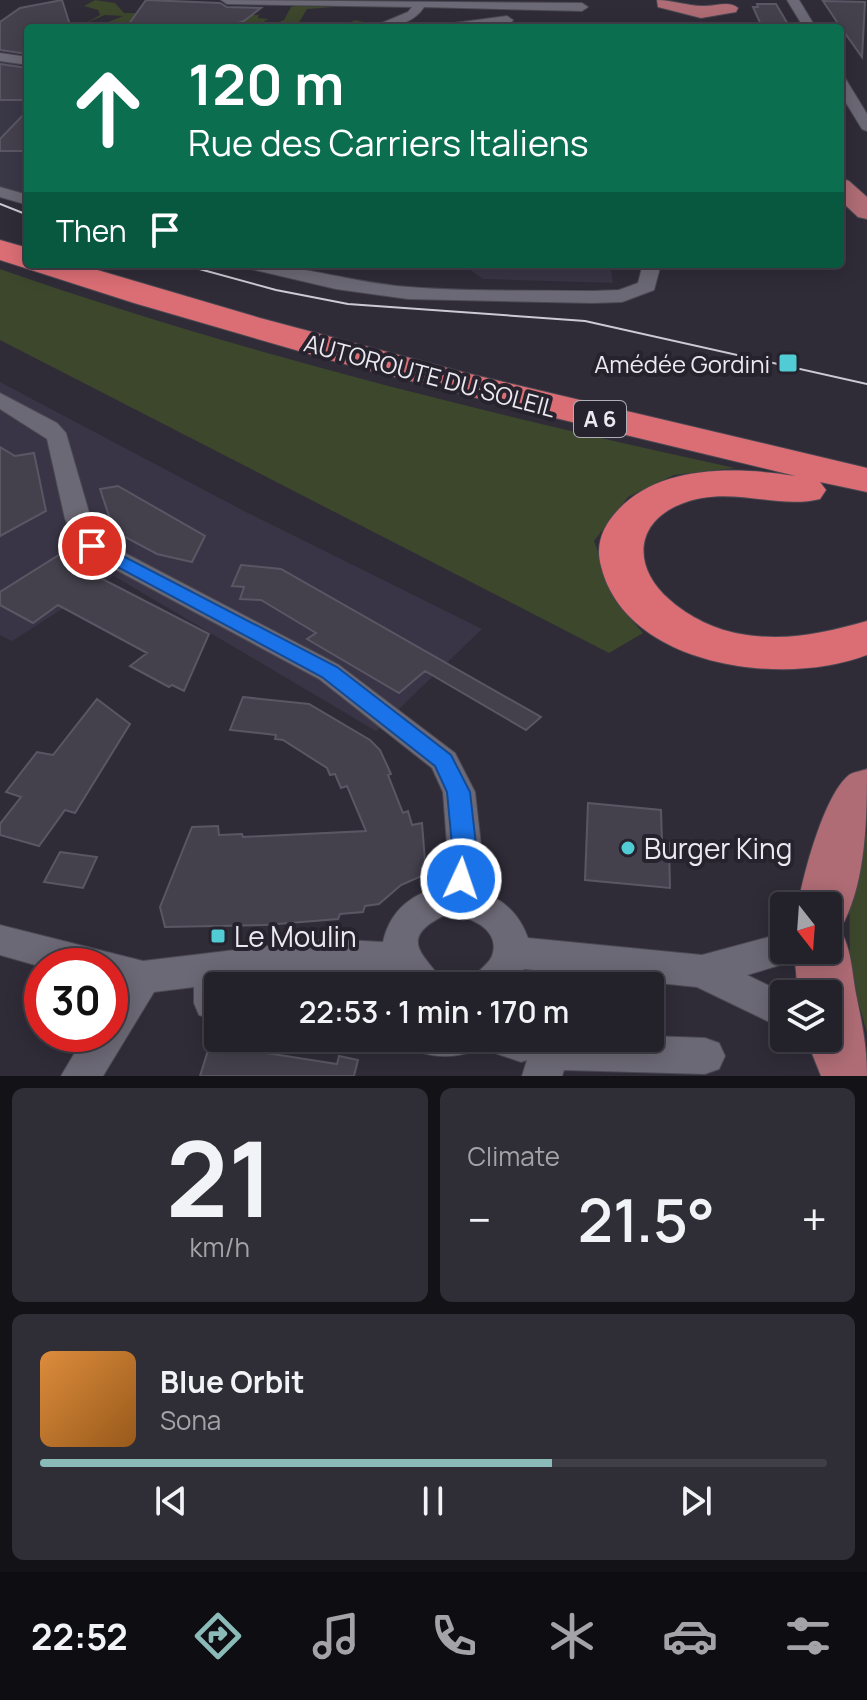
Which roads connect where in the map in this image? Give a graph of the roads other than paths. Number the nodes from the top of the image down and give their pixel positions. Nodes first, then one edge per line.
1 (227, 0) edge
2 (793, 0) edge
3 (421, 2) edge
4 (663, 2) edge
5 (728, 4) edge
6 (583, 9) edge
7 (550, 21) dead end
8 (388, 24) edge
9 (470, 24) edge
10 (671, 24) edge
11 (710, 24) edge
12 (808, 24) edge
13 (0, 57) edge
14 (24, 60) edge
15 (844, 84) edge
16 (844, 87) edge
17 (866, 87) edge
18 (867, 126) edge
19 (844, 166) edge
20 (867, 186) edge
21 (844, 190) edge
22 (0, 192) edge
23 (24, 199) edge
24 (867, 211) edge
25 (0, 231) edge
26 (24, 239) edge
27 (0, 249) edge
28 (24, 258) edge
29 (57, 268) edge
30 (119, 268) edge
31 (272, 268) edge
32 (651, 268) edge
33 (0, 400) edge
34 (867, 457) edge
35 (867, 480) edge
36 (867, 504) edge
37 (867, 637) edge
38 (867, 788) edge
39 (828, 892) edge
40 (458, 900) junction
41 (0, 940) edge
42 (29, 948) edge
43 (512, 952) junction
44 (770, 953) edge
45 (212, 967) junction
46 (702, 971) junction
47 (212, 972) edge
48 (410, 972) edge
49 (414, 972) edge
50 (501, 972) edge
51 (128, 973) edge
52 (770, 1005) edge
53 (96, 1052) edge
54 (529, 1053) edge
55 (705, 1056) dead end
56 (81, 1076) edge

1 - 3 street
2 - 12 street
3 - 6 street
3 - 8 street
4 - 5 main road
4 - 10 main road
5 - 11 main road
7 - 9 street
13 - 14 street
15 - 17 street
16 - 18 street
19 - 20 main road
21 - 24 main road
22 - 23 street
25 - 26 highway
27 - 28 highway
29 - 35 highway, AUTOROUTE DU SOLEIL / A 6
30 - 34 highway, AUTOROUTE DU SOLEIL / A 6
31 - 32 street
33 - 40 street
36 - 37 highway
38 - 39 main road
40 - 43 street
40 - 49 street
41 - 42 street
43 - 46 street
43 - 50 street
44 - 46 street
45 - 47 street
45 - 48 street
45 - 51 street
46 - 52 street
53 - 56 street
54 - 55 street

